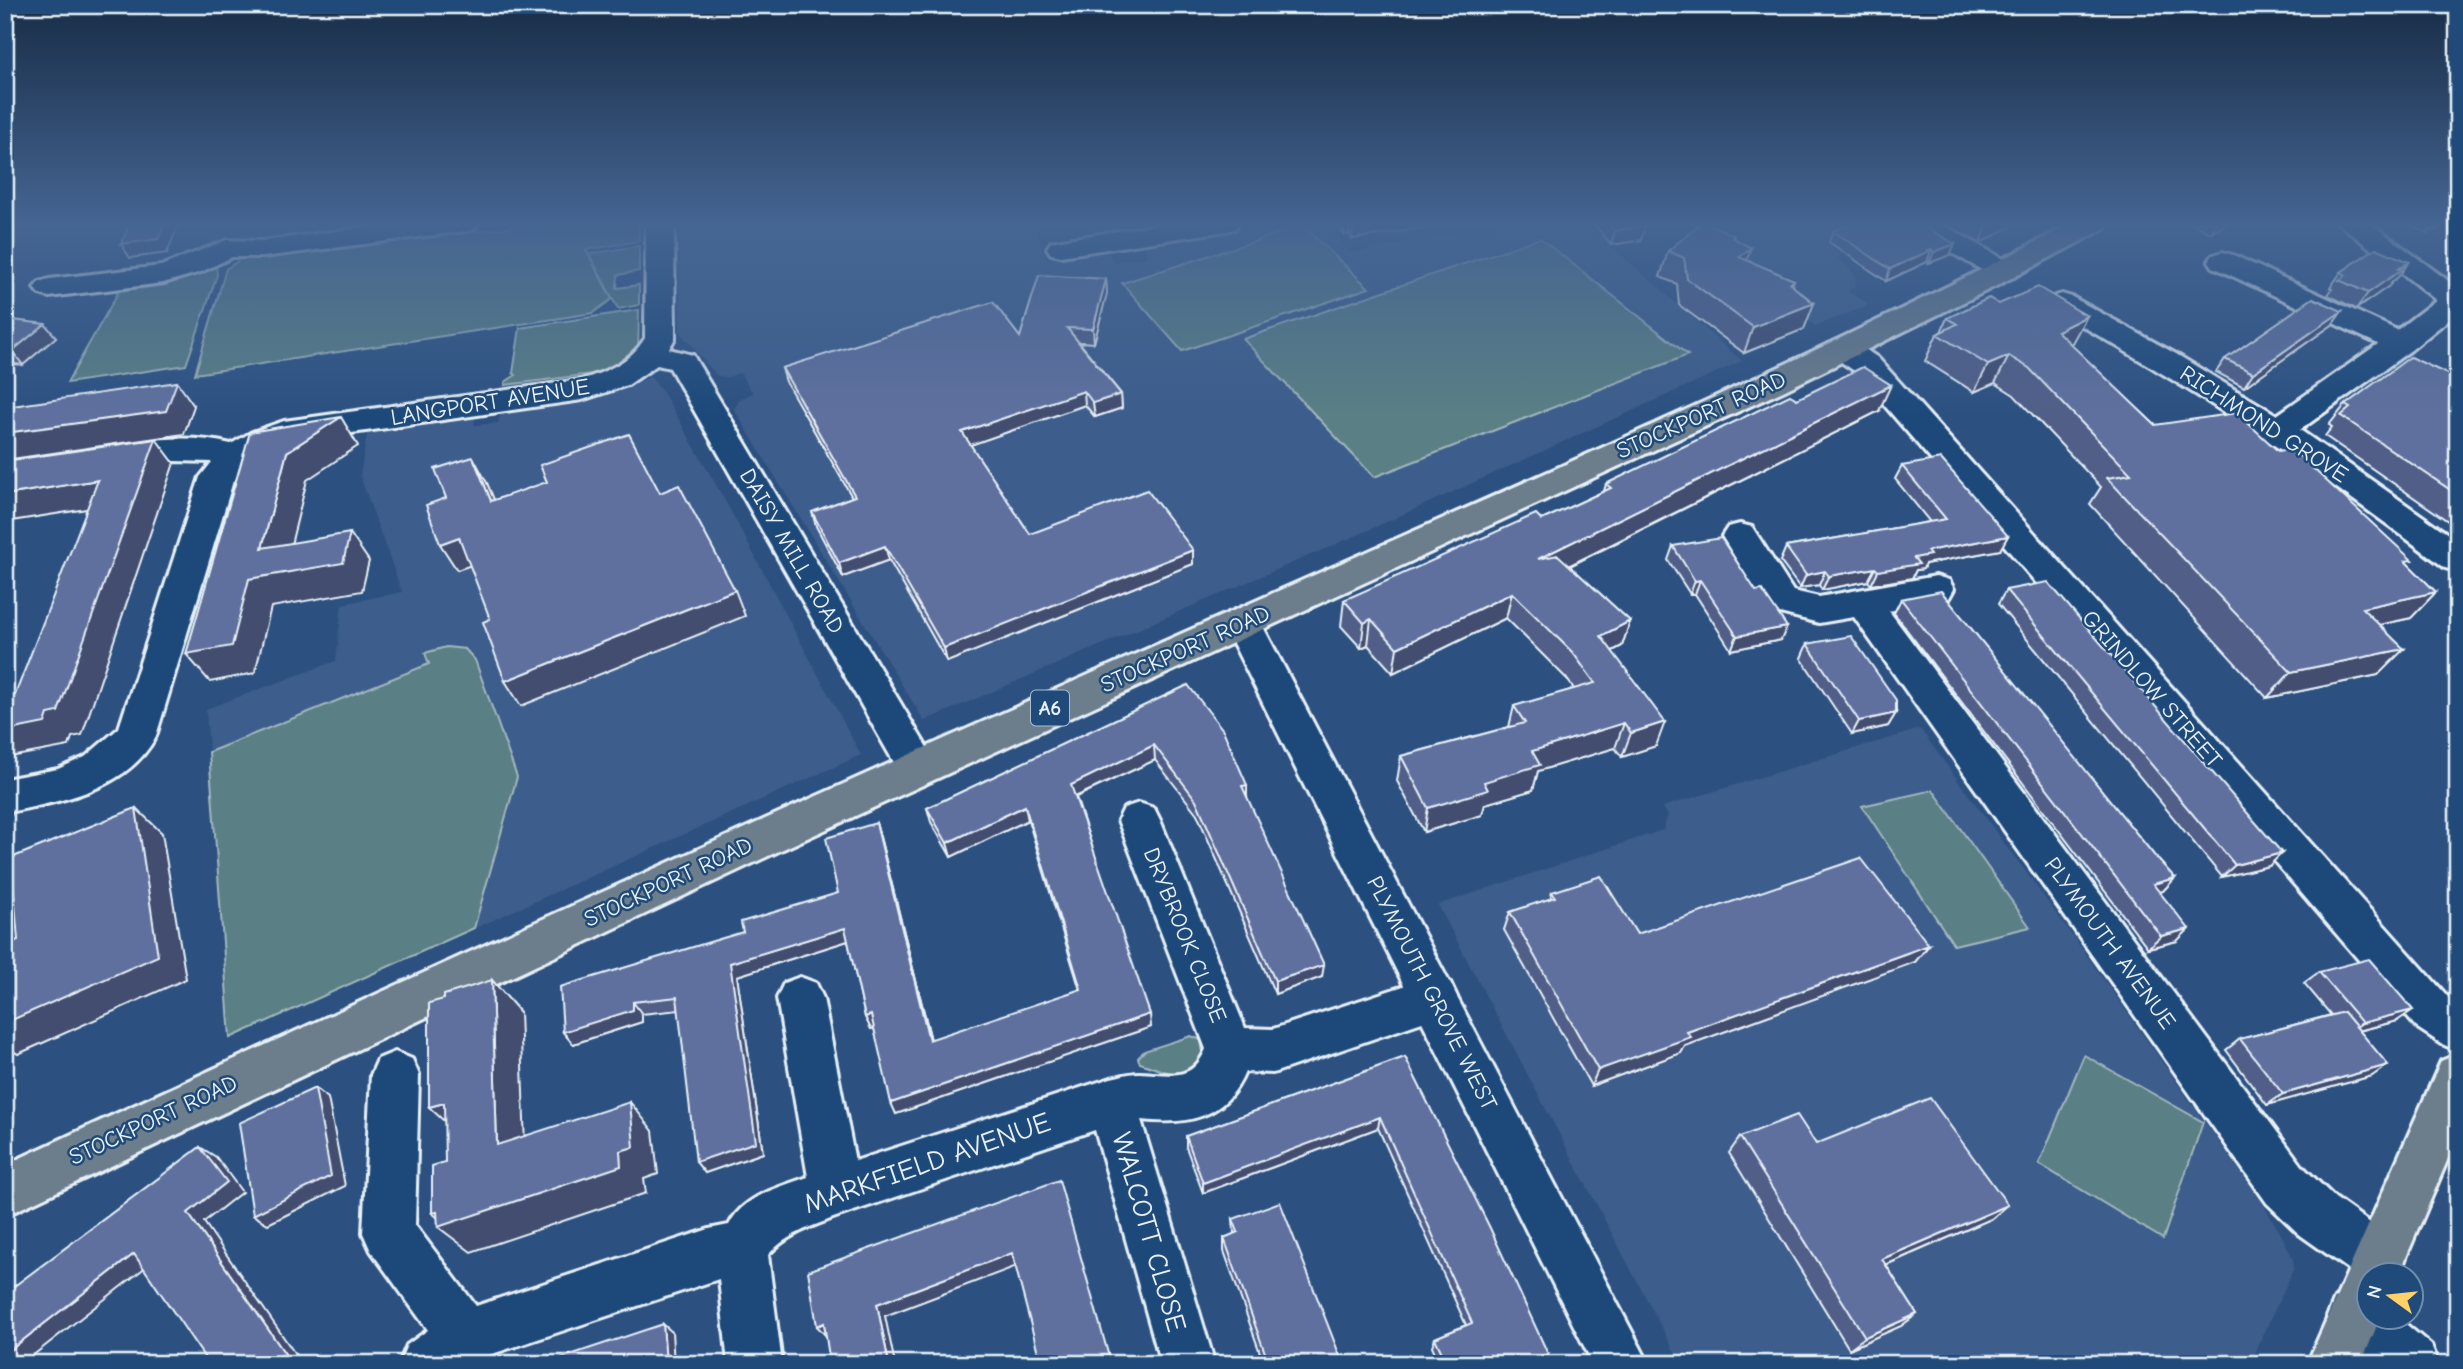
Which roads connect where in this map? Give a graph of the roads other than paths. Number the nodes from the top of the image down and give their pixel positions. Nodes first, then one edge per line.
1 (58, 287) edge
2 (660, 287) edge
3 (1972, 287) edge
4 (2279, 287) edge
5 (2437, 287) edge
6 (49, 288) dead end
7 (2456, 301) edge
8 (2062, 303) edge
9 (2400, 343) junction
10 (1845, 349) junction
11 (653, 354) junction
12 (2278, 430) junction
13 (234, 456) junction
14 (88, 462) edge
15 (1740, 536) dead end
16 (2458, 559) edge
17 (1936, 589) edge
18 (1864, 604) junction
19 (1242, 622) junction
20 (918, 768) junction
21 (5, 796) edge
22 (1139, 820) dead end
23 (1434, 997) junction
24 (800, 998) dead end
25 (2458, 1029) edge
26 (1230, 1049) junction
27 (395, 1075) dead end
28 (2458, 1077) edge
29 (1111, 1101) junction
30 (5, 1191) edge
31 (836, 1192) junction
32 (742, 1254) junction
33 (2379, 1260) edge
34 (2354, 1285) edge
35 (2385, 1330) edge
36 (465, 1336) junction
37 (426, 1364) edge
38 (755, 1364) edge
39 (1188, 1364) edge
40 (1622, 1364) edge
41 (2412, 1364) edge

1 - 6 street
2 - 11 street
3 - 10 main road, STOCKPORT ROAD / A6
4 - 9 street
5 - 7 street
7 - 9 street
8 - 12 street, RICHMOND GROVE
9 - 12 street
10 - 19 main road, STOCKPORT ROAD / A6
10 - 25 street, GRINDLOW STREET
11 - 13 street, LANGPORT AVENUE
11 - 20 street, DAISY MILL ROAD
12 - 16 street, RICHMOND GROVE
13 - 14 street
13 - 21 street, LANGPORT AVENUE
15 - 18 street
17 - 18 street
18 - 34 street, PLYMOUTH AVENUE
19 - 20 main road, STOCKPORT ROAD / A6
19 - 23 street, PLYMOUTH GROVE WEST
20 - 30 main road, STOCKPORT ROAD / A6
22 - 26 street, DRYBROOK CLOSE
23 - 26 street
23 - 40 street, PLYMOUTH GROVE WEST
24 - 31 street
26 - 29 street, MARKFIELD AVENUE
27 - 36 street
28 - 33 main road
29 - 31 street, MARKFIELD AVENUE
29 - 39 street, WALCOTT CLOSE
31 - 32 street, MARKFIELD AVENUE
32 - 36 street
32 - 38 street
35 - 41 street, PLYMOUTH AVENUE
36 - 37 street

